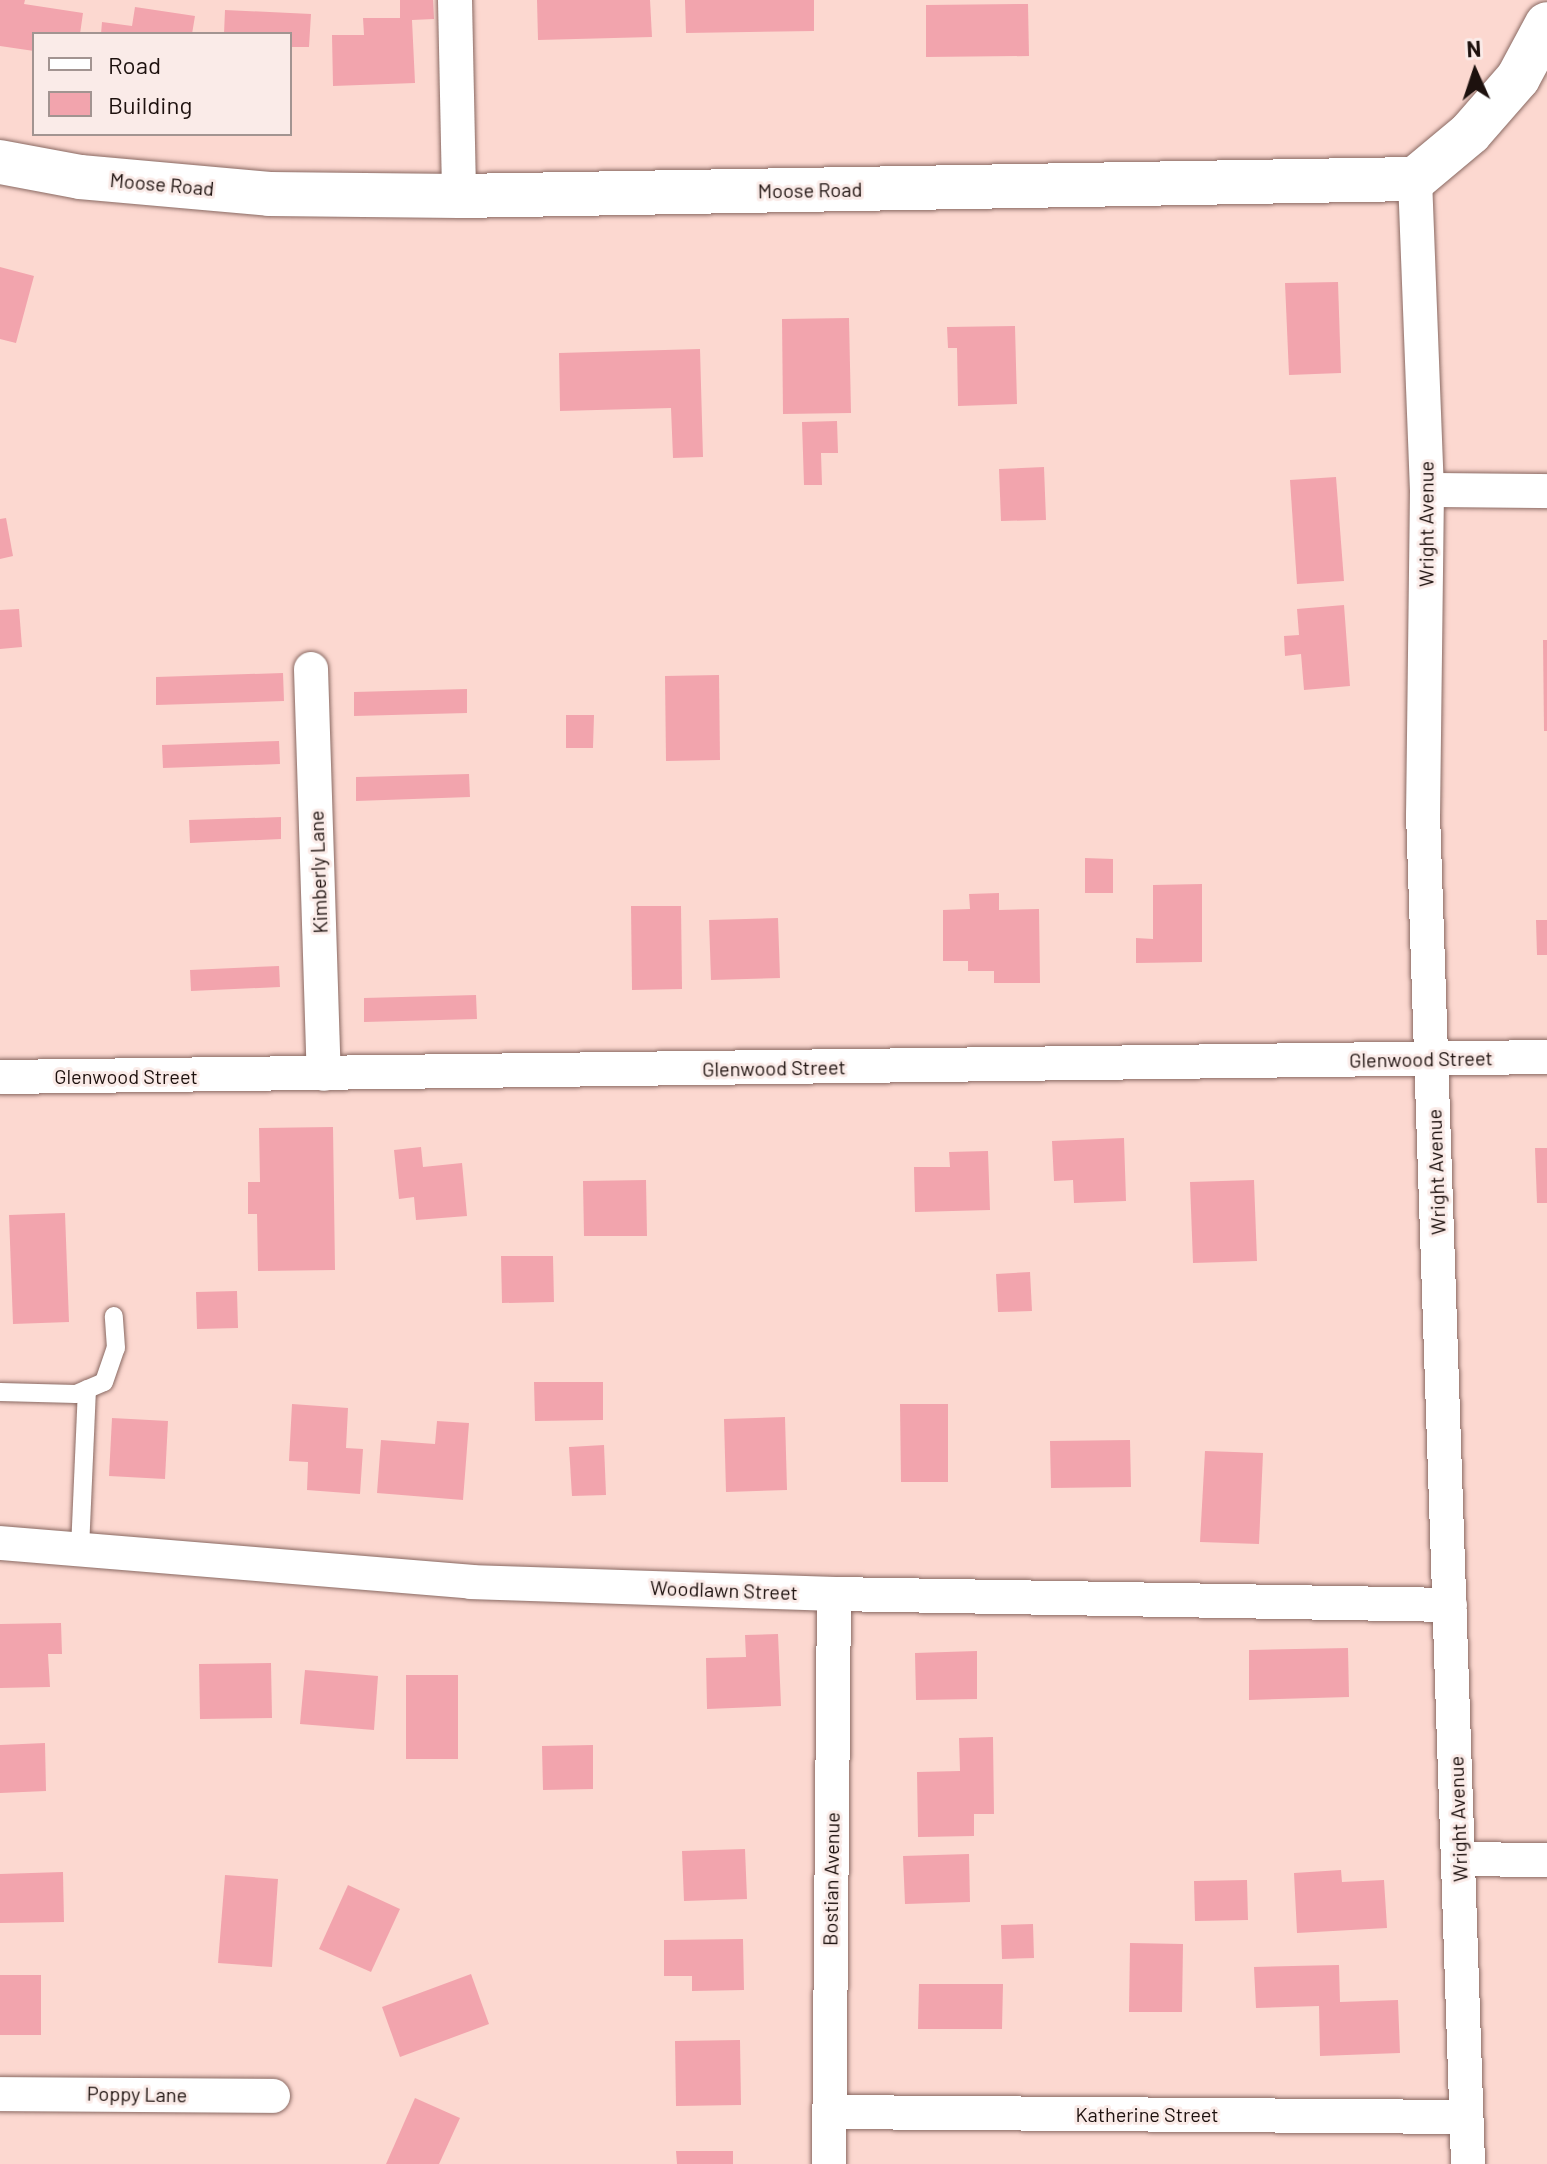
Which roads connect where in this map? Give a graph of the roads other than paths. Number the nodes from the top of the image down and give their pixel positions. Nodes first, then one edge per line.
1 (455, 0) edge
2 (1547, 24) edge
3 (0, 162) edge
4 (1415, 179) junction
5 (459, 196) junction
6 (1427, 490) junction
7 (1547, 491) edge
8 (311, 669) dead end
9 (1547, 1057) edge
10 (1432, 1058) junction
11 (324, 1074) junction
12 (0, 1077) edge
13 (114, 1316) dead end
14 (87, 1389) junction
15 (0, 1392) edge
16 (0, 1543) edge
17 (80, 1549) junction
18 (834, 1594) junction
19 (1450, 1605) junction
20 (1459, 1859) junction
21 (1547, 1860) edge
22 (0, 2094) edge
23 (273, 2096) dead end
24 (829, 2112) junction
25 (1466, 2117) junction
26 (829, 2164) edge
27 (1468, 2164) edge

1 - 5 street
2 - 4 street
3 - 5 street, Moose Road
4 - 5 street, Moose Road
4 - 6 street, Wright Avenue
6 - 7 street
6 - 10 street, Wright Avenue
8 - 11 street, Kimberly Lane
9 - 10 street, Glenwood Street
10 - 11 street, Glenwood Street
10 - 19 street, Wright Avenue
11 - 12 street, Glenwood Street
13 - 14 lane
14 - 15 lane
14 - 17 lane
16 - 17 street, Woodlawn Street
17 - 18 street, Woodlawn Street
18 - 19 street, Woodlawn Street
18 - 24 street, Bostian Avenue
19 - 20 street, Wright Avenue
20 - 21 street
20 - 25 street, Wright Avenue
22 - 23 street, Poppy Lane
24 - 25 street, Katherine Street
24 - 26 street, Bostian Avenue
25 - 27 street, Wright Avenue

